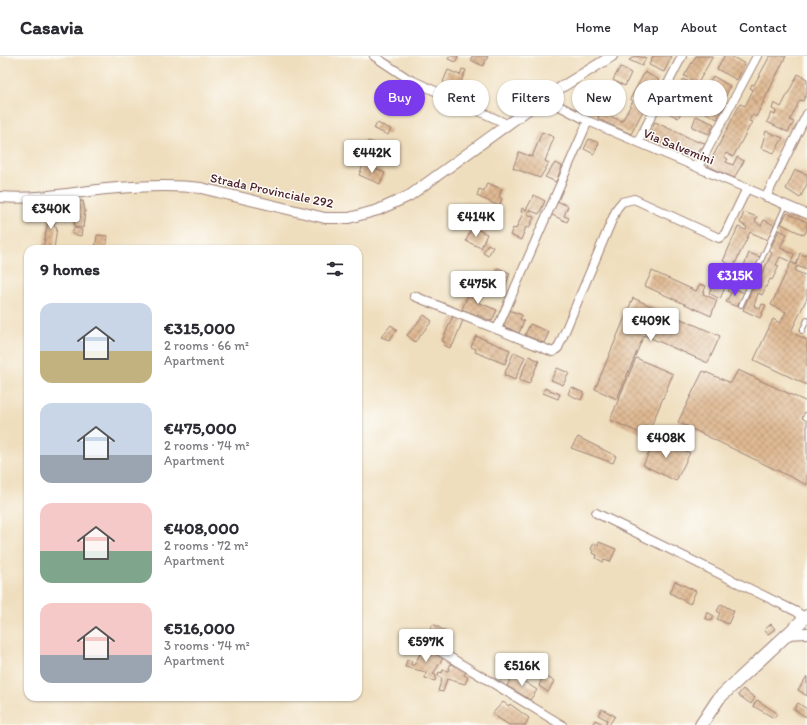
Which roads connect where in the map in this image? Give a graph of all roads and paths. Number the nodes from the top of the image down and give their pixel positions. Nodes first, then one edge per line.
1 (374, 56) edge
2 (612, 56) edge
3 (682, 56) edge
4 (757, 56) edge
5 (564, 86) edge
6 (564, 108) edge
7 (807, 114) edge
8 (518, 116) edge
9 (588, 121) junction
10 (507, 124) junction
11 (638, 142) junction
12 (698, 167) junction
13 (747, 188) junction
14 (0, 197) edge
15 (766, 197) junction
16 (786, 205) junction
17 (807, 214) edge
18 (414, 296) dead end
19 (740, 305) dead end
20 (807, 320) edge
21 (497, 330) junction
22 (802, 331) dead end
23 (596, 513) dead end
24 (806, 619) edge
25 (807, 633) edge
26 (787, 634) junction
27 (418, 638) dead end
28 (562, 725) edge
29 (701, 725) edge

1 - 10 street
2 - 5 street, Strada Provinciale 292
3 - 11 street
4 - 12 street
6 - 9 street, Via Salvemini
7 - 15 street
8 - 10 street, Strada Provinciale 292
9 - 11 street, Via Salvemini
9 - 21 street
10 - 14 street, Strada Provinciale 292
11 - 12 street, Via Salvemini
12 - 13 street, Via Salvemini
13 - 15 street, Via Salvemini
13 - 21 street
15 - 16 street, Via Salvemini
16 - 17 street, Via Salvemini
16 - 19 lane
18 - 21 street
20 - 22 lane
23 - 24 street
24 - 26 main road
25 - 26 street
26 - 29 main road
27 - 28 street

